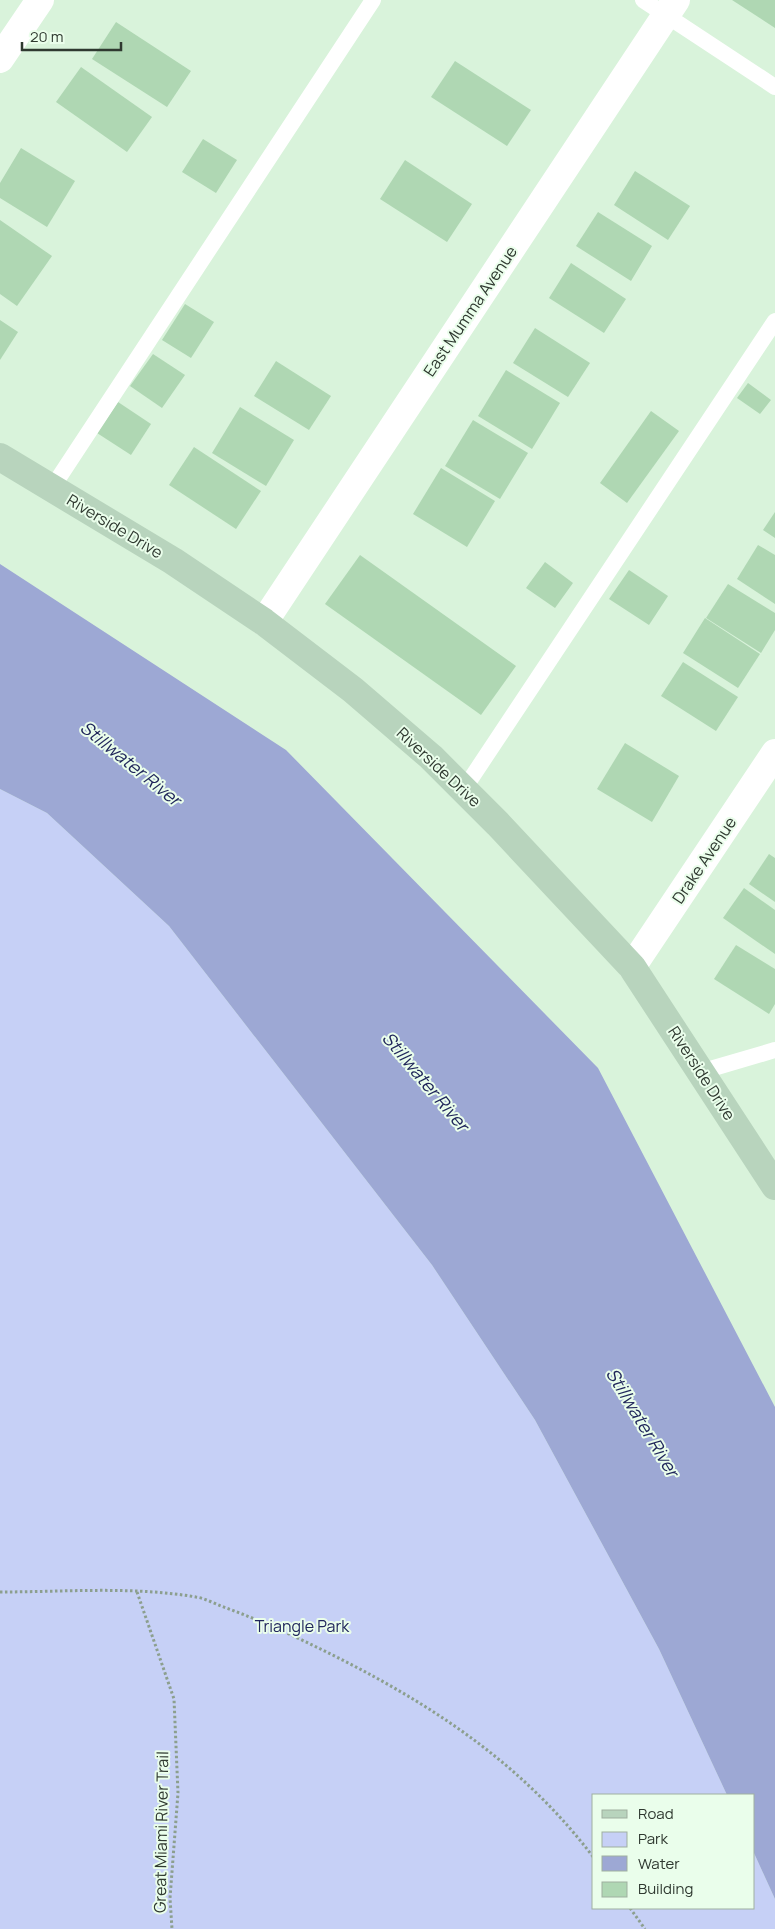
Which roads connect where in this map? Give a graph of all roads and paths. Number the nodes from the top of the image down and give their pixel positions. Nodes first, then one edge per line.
1 (40, 0) edge
2 (373, 0) edge
3 (642, 0) edge
4 (671, 8) edge
5 (0, 60) edge
6 (775, 88) edge
7 (775, 321) edge
8 (0, 457) edge
9 (52, 488) junction
10 (264, 622) junction
11 (775, 752) edge
12 (464, 789) junction
13 (632, 967) junction
14 (775, 1050) edge
15 (700, 1072) junction
16 (775, 1186) edge
17 (0, 1592) edge
18 (137, 1592) junction
19 (592, 1856) edge
20 (631, 1909) edge
21 (172, 1929) edge
22 (645, 1929) edge

1 - 5 street
2 - 9 lane
3 - 4 lane
4 - 6 lane
4 - 10 street, East Mumma Avenue
7 - 12 lane
8 - 9 main road, Riverside Drive
9 - 10 main road, Riverside Drive
10 - 12 main road, Riverside Drive
11 - 13 street, Drake Avenue
12 - 13 main road, Riverside Drive
13 - 15 main road, Riverside Drive
14 - 15 lane
15 - 16 main road, Riverside Drive
17 - 18 path
18 - 19 path
18 - 21 path, Great Miami River Trail
20 - 22 path

